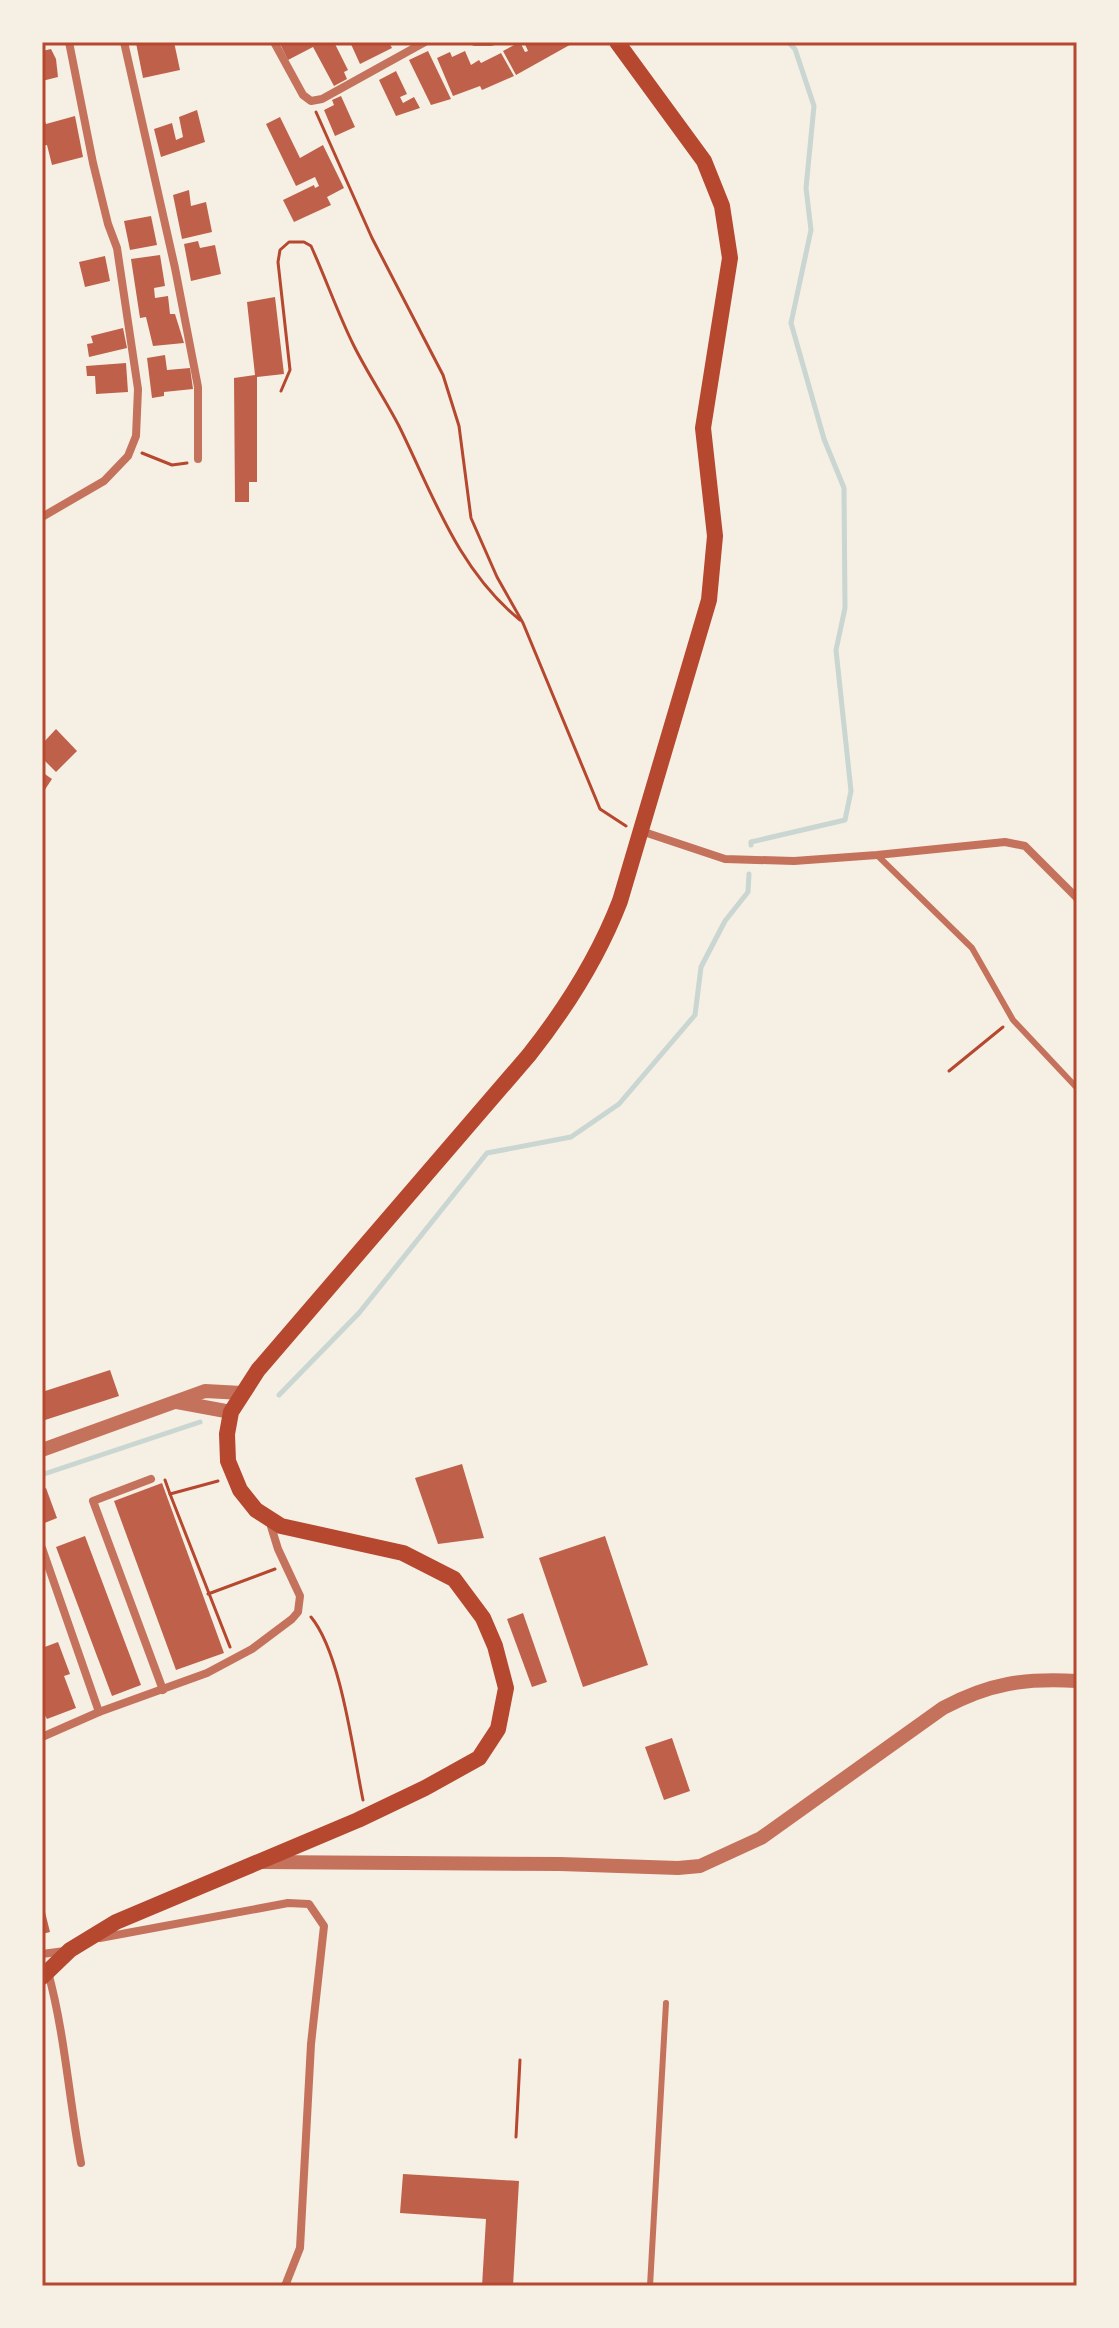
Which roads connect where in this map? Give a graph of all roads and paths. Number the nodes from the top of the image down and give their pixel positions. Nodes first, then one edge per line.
1 (69, 42) edge
2 (124, 42) edge
3 (274, 42) edge
4 (425, 42) edge
5 (475, 42) edge
6 (491, 42) edge
7 (617, 42) edge
8 (311, 101) junction
9 (281, 391) dead end
10 (131, 449) junction
11 (198, 459) joint
12 (42, 517) edge
13 (523, 623) junction
14 (641, 831) junction
15 (877, 855) junction
16 (1077, 898) edge
17 (1013, 1020) junction
18 (949, 1071) dead end
19 (1077, 1088) edge
20 (242, 1393) junction
21 (177, 1402) junction
22 (231, 1412) junction
23 (42, 1450) edge
24 (233, 1476) junction
25 (151, 1479) joint
26 (170, 1494) junction
27 (269, 1520) junction
28 (42, 1548) edge
29 (286, 1565) junction
30 (208, 1594) junction
31 (300, 1604) junction
32 (234, 1658) junction
33 (1077, 1681) edge
34 (163, 1690) junction
35 (99, 1712) junction
36 (42, 1737) edge
37 (365, 1816) junction
38 (256, 1862) junction
39 (86, 1941) junction
40 (70, 1950) junction
41 (42, 1954) edge
42 (45, 1974) edge
43 (666, 2003) dead end
44 (520, 2060) dead end
45 (516, 2137) dead end
46 (81, 2163) dead end
47 (285, 2286) edge
48 (650, 2286) edge

1 - 10 street
2 - 11 street
3 - 8 street
4 - 8 street
5 - 6 street
7 - 14 main road
8 - 13 path
9 - 13 path
10 - 11 path
10 - 12 street
13 - 14 path
14 - 15 street
14 - 20 main road
15 - 16 street
15 - 17 lane
17 - 18 path
17 - 19 lane
20 - 21 street
20 - 22 main road
21 - 22 street
21 - 23 street
22 - 24 main road
24 - 26 path
24 - 27 main road
25 - 26 path
25 - 34 street
26 - 30 path
27 - 29 street
27 - 37 main road
28 - 35 street
29 - 30 path
29 - 31 street
30 - 32 path
31 - 32 street
31 - 37 path
32 - 34 street
33 - 38 street
34 - 35 street
35 - 36 street
37 - 38 main road
38 - 39 main road
39 - 40 main road
39 - 47 street
40 - 41 street
40 - 42 main road
42 - 46 street
43 - 48 lane
44 - 45 path

